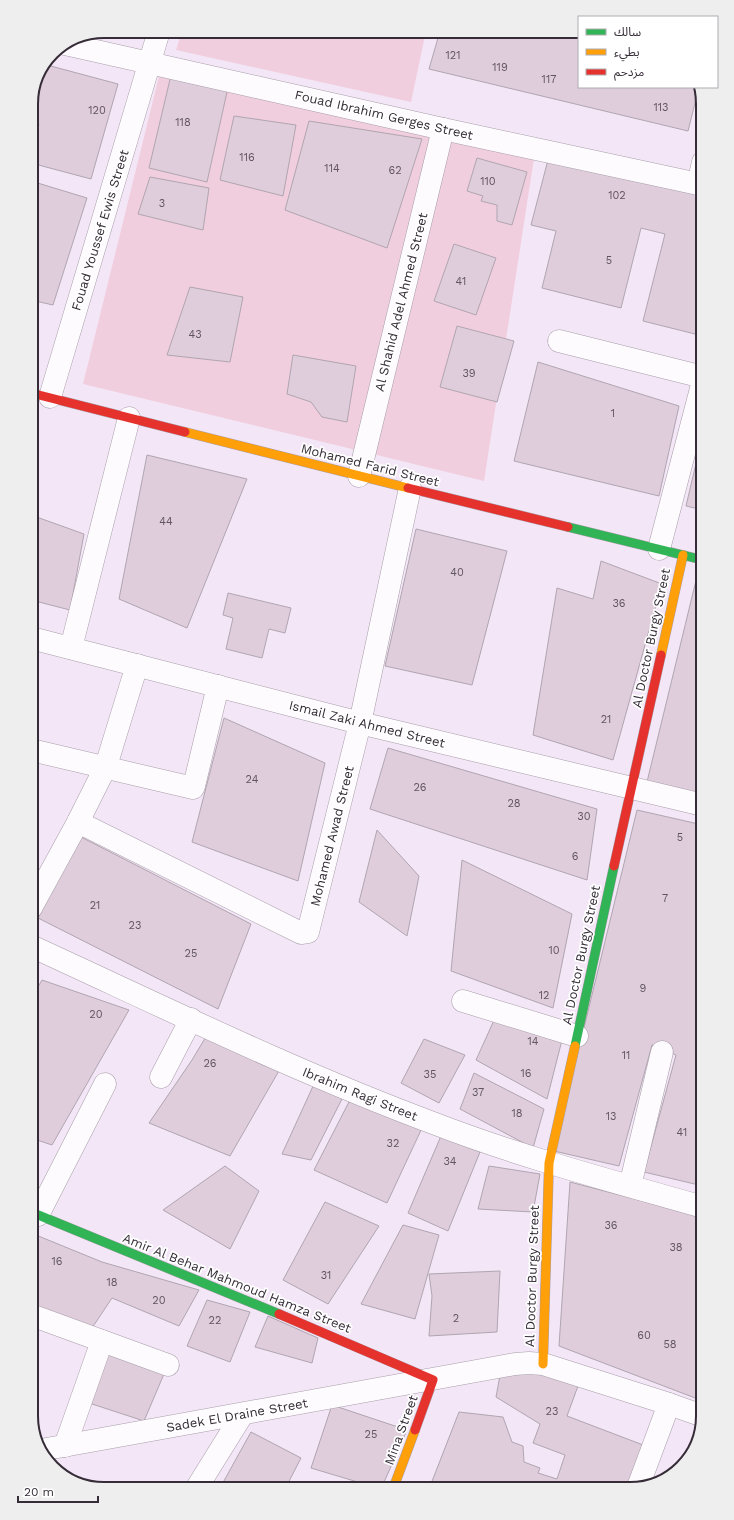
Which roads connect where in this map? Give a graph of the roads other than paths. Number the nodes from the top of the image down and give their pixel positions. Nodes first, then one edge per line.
1 (157, 38) edge
2 (73, 46) edge
3 (150, 62) junction
4 (443, 129) junction
5 (696, 183) edge
6 (559, 341) dead end
7 (696, 375) edge
8 (40, 395) edge
9 (696, 408) edge
10 (129, 418) junction
11 (359, 476) junction
12 (410, 488) junction
13 (659, 549) junction
14 (683, 555) junction
15 (696, 558) edge
16 (38, 640) edge
17 (71, 648) junction
18 (137, 665) junction
19 (218, 686) junction
20 (360, 723) junction
21 (38, 751) edge
22 (106, 766) junction
23 (631, 788) junction
24 (696, 803) edge
25 (78, 822) junction
26 (38, 895) edge
27 (38, 949) edge
28 (463, 1001) dead end
29 (191, 1019) junction
30 (577, 1036) junction
31 (662, 1052) dead end
32 (161, 1077) dead end
33 (105, 1084) dead end
34 (549, 1163) junction
35 (630, 1186) junction
36 (696, 1205) edge
37 (38, 1207) edge
38 (38, 1216) edge
39 (38, 1318) edge
40 (102, 1341) junction
41 (543, 1364) junction
42 (168, 1365) dead end
43 (433, 1380) junction
44 (669, 1404) junction
45 (696, 1414) edge
46 (242, 1415) junction
47 (65, 1446) junction
48 (47, 1449) edge
49 (640, 1481) edge
50 (200, 1482) edge
51 (396, 1482) edge

1 - 3 street, Fouad Youssef Ewis Street
2 - 3 street, Fouad Ibrahim Gerges Street
3 - 4 street, Fouad Ibrahim Gerges Street
3 - 8 street, Fouad Youssef Ewis Street
4 - 5 street, Fouad Ibrahim Gerges Street
4 - 11 street, Al Shahid Adel Ahmed Street
6 - 7 street
8 - 10 street, Mohamed Farid Street
9 - 13 street
10 - 11 street, Mohamed Farid Street
10 - 17 street
11 - 12 street, Mohamed Farid Street
12 - 13 street, Mohamed Farid Street
12 - 20 street, Mohamed Awad Street
13 - 14 street, Mohamed Farid Street
14 - 15 street, Mohamed Farid Street
14 - 23 street, Al Doctor Burgy Street
16 - 17 street, Ismail Zaki Ahmed Street
17 - 18 street, Ismail Zaki Ahmed Street
18 - 19 street, Ismail Zaki Ahmed Street
18 - 22 street
19 - 20 street, Ismail Zaki Ahmed Street
19 - 22 street
20 - 23 street, Ismail Zaki Ahmed Street
20 - 25 street, Mohamed Awad Street
21 - 22 street
22 - 25 street
23 - 24 street, Ismail Zaki Ahmed Street
23 - 30 street, Al Doctor Burgy Street
25 - 26 street
27 - 29 street, Ibrahim Ragi Street
28 - 30 street
29 - 32 street
29 - 34 street, Ibrahim Ragi Street
30 - 34 street, Al Doctor Burgy Street
31 - 35 street
33 - 37 street
34 - 35 street, Ibrahim Ragi Street
34 - 41 street, Al Doctor Burgy Street
35 - 36 street, Ibrahim Ragi Street
38 - 43 street, Amir Al Behar Mahmoud Hamza Street
39 - 40 street
40 - 42 street
40 - 47 street
41 - 43 street, Sadek El Draine Street
41 - 44 street, Sadek El Draine Street
43 - 46 street, Sadek El Draine Street
43 - 51 street, Mina Street
44 - 45 street, Sadek El Draine Street
44 - 49 street
46 - 47 street, Sadek El Draine Street
46 - 50 street
47 - 48 street, Sadek El Draine Street

